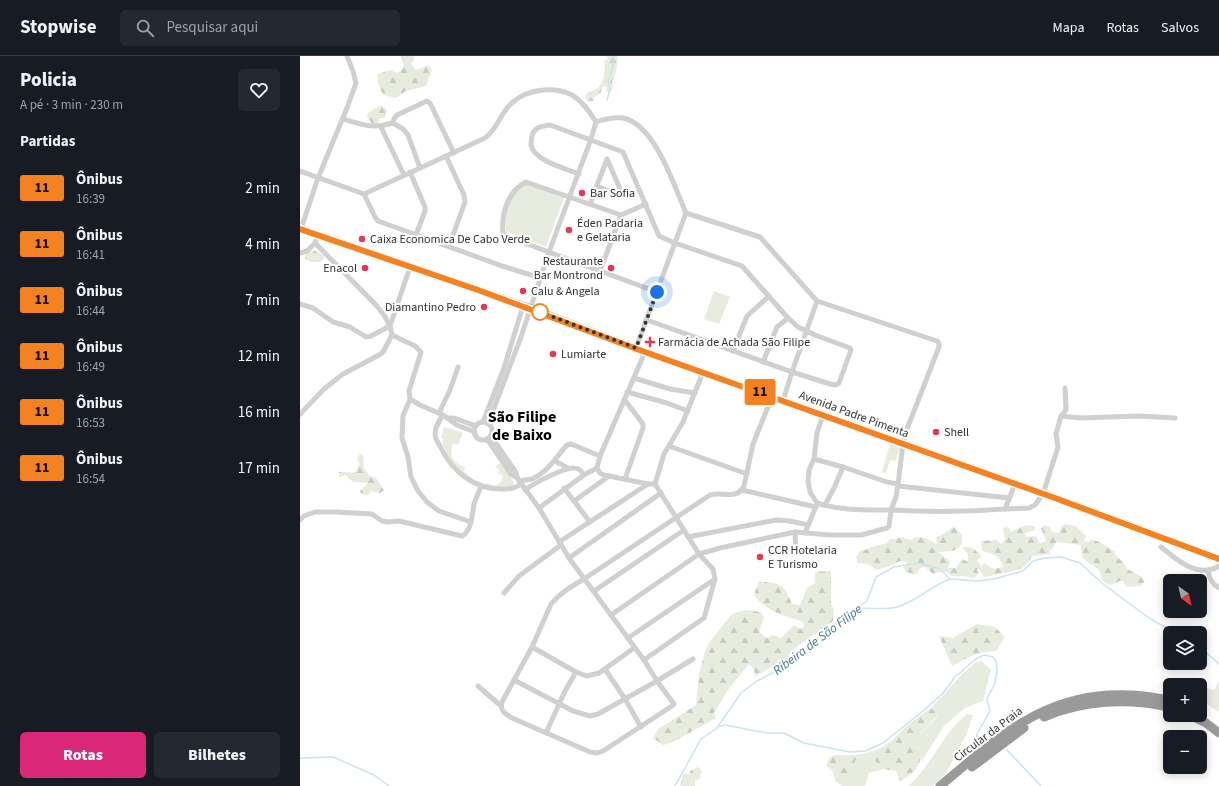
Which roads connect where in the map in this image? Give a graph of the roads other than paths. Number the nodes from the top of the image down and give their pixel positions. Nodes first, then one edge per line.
1 (347, 56) edge
2 (343, 119) junction
3 (596, 122) junction
4 (393, 123) junction
5 (381, 126) junction
6 (591, 139) junction
7 (454, 153) junction
8 (446, 156) junction
9 (420, 168) junction
10 (300, 171) edge
11 (410, 172) junction
12 (579, 174) junction
13 (404, 175) junction
14 (318, 178) junction
15 (597, 186) junction
16 (364, 194) junction
17 (570, 198) junction
18 (590, 204) junction
19 (646, 204) junction
20 (686, 212) junction
21 (621, 215) junction
22 (301, 229) edge
23 (318, 235) junction
24 (416, 235) junction
25 (315, 243) junction
26 (675, 243) junction
27 (449, 246) junction
28 (549, 252) junction
29 (300, 253) edge
30 (410, 267) junction
31 (600, 271) junction
32 (541, 278) junction
33 (657, 292) junction
34 (769, 296) junction
35 (817, 301) junction
36 (300, 304) edge
37 (526, 307) junction
38 (788, 318) junction
39 (646, 320) junction
40 (390, 326) junction
41 (806, 332) junction
42 (392, 335) junction
43 (636, 348) junction
44 (733, 351) junction
45 (645, 352) junction
46 (763, 362) junction
47 (458, 367) dead end
48 (703, 372) junction
49 (792, 372) junction
50 (634, 378) junction
51 (1065, 388) dead end
52 (627, 392) junction
53 (695, 393) junction
54 (772, 397) junction
55 (410, 399) junction
56 (624, 399) junction
57 (783, 401) junction
58 (688, 410) junction
59 (300, 414) edge
60 (441, 414) junction
61 (823, 415) junction
62 (1061, 416) junction
63 (1175, 418) dead end
64 (486, 423) junction
65 (475, 429) junction
66 (489, 437) junction
67 (903, 444) junction
68 (669, 446) junction
69 (600, 456) junction
70 (814, 459) junction
71 (555, 461) junction
72 (843, 467) junction
73 (568, 468) junction
74 (597, 468) junction
75 (747, 474) junction
76 (584, 475) junction
77 (609, 476) junction
78 (624, 479) junction
79 (519, 481) junction
80 (648, 484) junction
81 (656, 484) junction
82 (1015, 484) junction
83 (898, 485) junction
84 (482, 486) junction
85 (564, 488) junction
86 (525, 490) junction
87 (742, 490) junction
88 (661, 493) junction
89 (1043, 494) junction
90 (1009, 498) junction
91 (574, 501) junction
92 (816, 505) junction
93 (825, 506) junction
94 (539, 508) junction
95 (1006, 509) junction
96 (891, 510) junction
97 (676, 518) junction
98 (300, 520) edge
99 (471, 522) junction
100 (590, 522) junction
101 (808, 525) junction
102 (684, 530) junction
103 (795, 532) junction
104 (805, 533) junction
105 (688, 537) junction
106 (560, 543) junction
107 (1160, 548) dead end
108 (796, 551) dead end
109 (699, 554) junction
110 (569, 558) junction
111 (1219, 558) edge
112 (1219, 566) edge
113 (1208, 570) junction
114 (584, 579) junction
115 (714, 579) junction
116 (1219, 588) edge
117 (594, 592) junction
118 (504, 593) dead end
119 (611, 615) junction
120 (628, 638) junction
121 (532, 648) junction
122 (634, 648) junction
123 (693, 658) dead end
124 (644, 660) junction
125 (605, 669) junction
126 (576, 672) junction
127 (514, 680) junction
128 (657, 682) junction
129 (478, 686) dead end
130 (625, 699) junction
131 (1163, 700) edge
132 (560, 705) junction
133 (501, 706) junction
134 (1163, 706) edge
135 (1207, 718) edge
136 (1202, 722) edge
137 (1219, 726) edge
138 (641, 727) junction
139 (546, 733) junction
140 (1219, 733) edge
141 (940, 786) edge
142 (950, 786) edge

1 - 2 street
2 - 5 street
2 - 14 street
3 - 6 street
3 - 7 street
3 - 20 street
4 - 5 street
4 - 7 street
4 - 9 street
5 - 13 street
6 - 12 street
6 - 12 street
6 - 19 street
7 - 8 street
8 - 9 street
8 - 27 street
9 - 11 street
10 - 14 street
11 - 13 street
11 - 24 street
12 - 17 street
13 - 16 street
14 - 16 street
14 - 22 street
15 - 15 street
15 - 18 street
16 - 24 street
17 - 18 street
17 - 28 street
17 - 28 street
18 - 21 street
19 - 21 street
19 - 26 street
20 - 26 street
20 - 35 street
21 - 31 street
22 - 23 main road, Avenida Padre Pimenta
23 - 25 street
23 - 30 main road, Avenida Padre Pimenta
24 - 27 street
25 - 29 street
25 - 40 street
26 - 33 street
26 - 34 street
27 - 32 street
28 - 31 street
28 - 32 street
30 - 37 main road, Avenida Padre Pimenta
30 - 40 street
31 - 33 street
32 - 37 street
33 - 39 street
34 - 38 street
34 - 44 street
35 - 41 street
35 - 67 street
36 - 40 street
37 - 43 main road, Avenida Padre Pimenta
37 - 64 street
38 - 41 street
38 - 46 street
39 - 43 street
39 - 44 street
40 - 42 street
41 - 49 street
41 - 49 street
42 - 55 street
42 - 59 street
43 - 45 main road, Avenida Padre Pimenta
44 - 46 street
45 - 48 main road, Avenida Padre Pimenta
45 - 50 street
46 - 49 street
47 - 60 street
48 - 53 street
48 - 54 main road, Avenida Padre Pimenta
49 - 57 street
50 - 52 street
50 - 53 street
51 - 62 street
52 - 56 street
52 - 58 street
53 - 58 street
54 - 57 main road, Avenida Padre Pimenta
54 - 75 street
55 - 60 street
55 - 99 street
56 - 69 street
56 - 78 street
57 - 61 main road, Avenida Padre Pimenta
58 - 68 street
60 - 65 street
60 - 84 street
61 - 67 main road, Avenida Padre Pimenta
61 - 70 street
62 - 63 street
62 - 89 street
64 - 65 street
64 - 66 street
65 - 66 street
66 - 79 street
67 - 82 main road, Avenida Padre Pimenta
67 - 83 street
68 - 75 street
68 - 81 street
69 - 71 street
69 - 74 street
70 - 72 street
70 - 92 street
71 - 73 street
71 - 79 street
72 - 83 street
72 - 93 street
73 - 76 street
73 - 86 street
74 - 76 street
74 - 77 street
75 - 87 street
76 - 85 street
77 - 78 street
77 - 91 street
78 - 80 street
79 - 84 street
79 - 86 street
80 - 81 street
80 - 100 street
81 - 88 street
82 - 89 main road, Avenida Padre Pimenta
82 - 90 street
83 - 90 street
83 - 96 street
84 - 99 street
85 - 91 street
85 - 94 street
86 - 94 street
87 - 92 street
87 - 97 street
88 - 97 street
88 - 110 street
89 - 95 street
89 - 111 main road, Avenida Padre Pimenta
90 - 95 street
91 - 100 street
92 - 93 street
92 - 101 street
93 - 96 street
94 - 106 street
95 - 96 street
96 - 104 street
97 - 102 street
97 - 114 street
98 - 99 street
100 - 106 street
101 - 104 street
101 - 105 street
102 - 105 street
102 - 117 street
103 - 104 street
103 - 108 street
103 - 109 street
105 - 109 street
106 - 110 street
106 - 118 street
107 - 113 street
109 - 115 street
109 - 119 street
110 - 114 street
112 - 113 street
113 - 116 street
114 - 117 street
114 - 121 street
115 - 120 street
115 - 124 street
117 - 119 street
119 - 120 street
120 - 122 street
121 - 126 street
121 - 127 street
122 - 124 street
122 - 125 street
123 - 128 street
124 - 128 street
125 - 126 street
125 - 130 street
126 - 132 street
127 - 132 street
127 - 133 street
128 - 130 street
128 - 138 street
129 - 133 street
130 - 132 street
130 - 138 street
131 - 141 highway, Circular da Praia
132 - 139 street
133 - 139 street
134 - 142 highway, Circular da Praia
135 - 137 highway
136 - 140 highway
138 - 139 street

